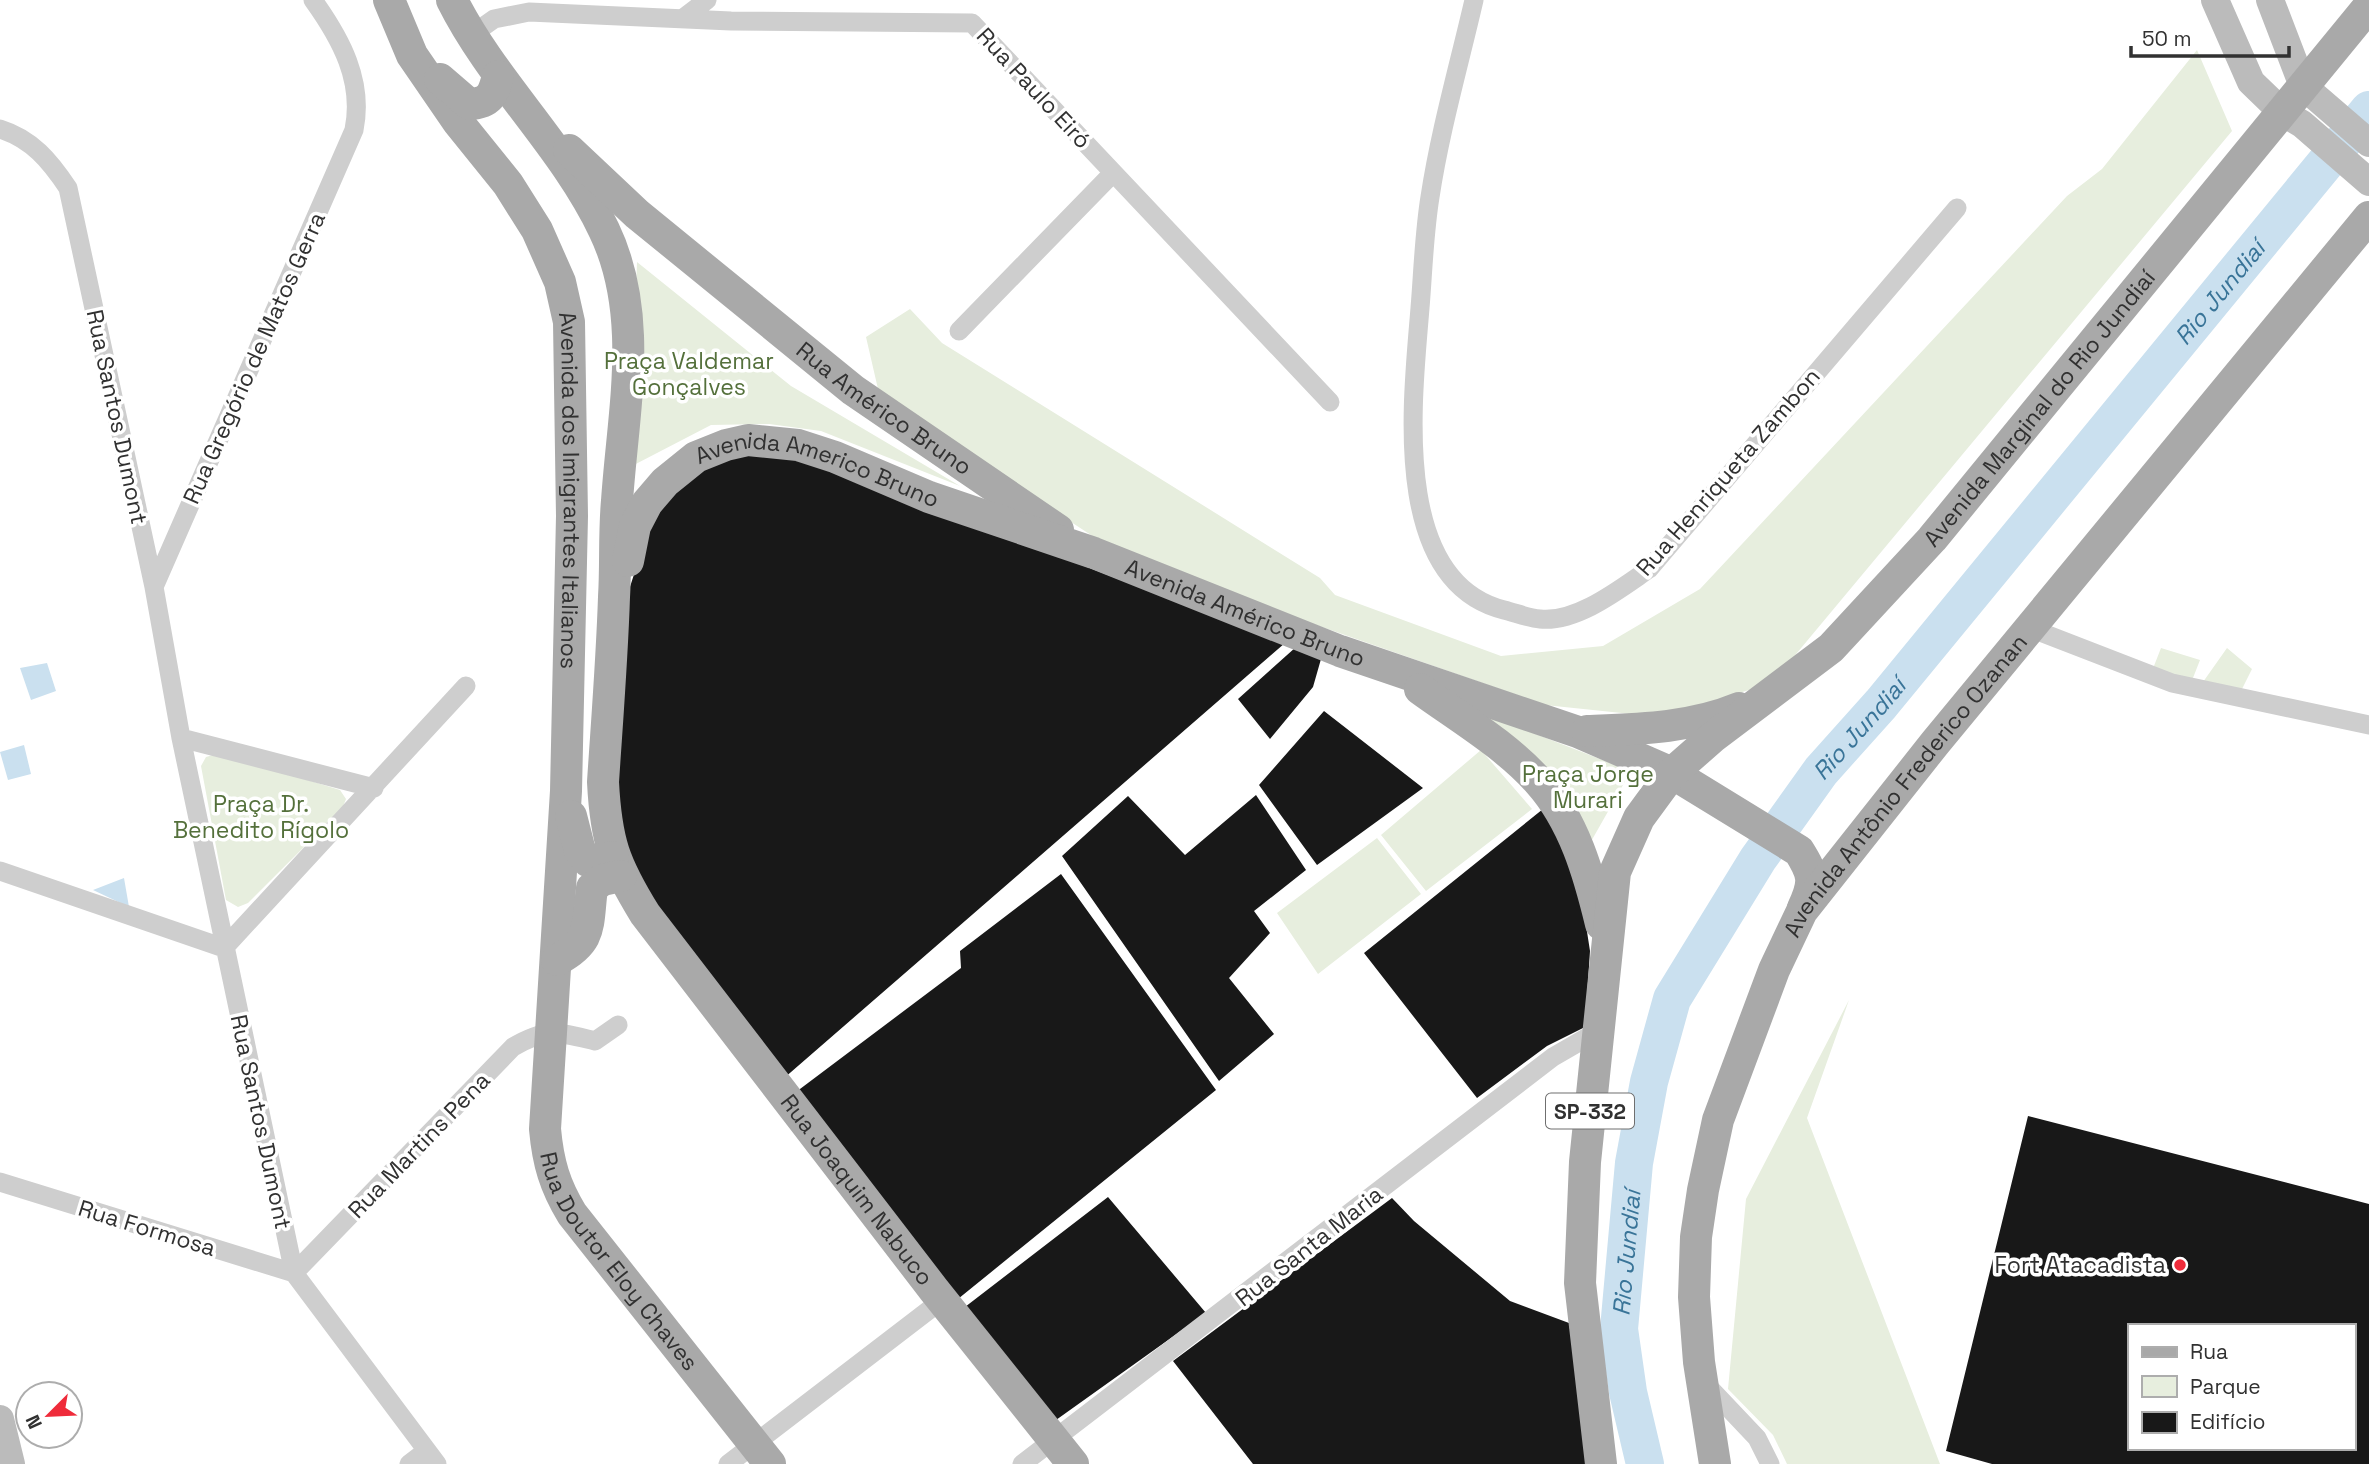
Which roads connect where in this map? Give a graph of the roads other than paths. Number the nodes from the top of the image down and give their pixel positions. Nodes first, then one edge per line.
1 (313, 0) edge
2 (388, 0) edge
3 (452, 0) edge
4 (707, 0) edge
5 (1474, 0) edge
6 (2215, 0) edge
7 (2270, 0) edge
8 (2369, 6) edge
9 (682, 19) junction
10 (470, 36) junction
11 (412, 55) junction
12 (498, 76) junction
13 (2311, 93) junction
14 (528, 112) junction
15 (2292, 118) junction
16 (0, 130) edge
17 (2369, 143) edge
18 (1114, 173) junction
19 (2363, 177) edge
20 (1957, 208) dead end
21 (2369, 217) edge
22 (959, 331) dead end
23 (1330, 402) dead end
24 (1094, 554) junction
25 (154, 587) junction
26 (615, 595) junction
27 (2030, 628) junction
28 (1396, 671) junction
29 (466, 687) dead end
30 (1775, 692) junction
31 (2369, 725) edge
32 (1578, 732) junction
33 (181, 738) junction
34 (1672, 773) junction
35 (374, 788) junction
36 (566, 791) junction
37 (617, 866) junction
38 (0, 872) edge
39 (1802, 911) junction
40 (645, 914) joint
41 (224, 948) junction
42 (1607, 949) junction
43 (557, 960) junction
44 (618, 1025) dead end
45 (553, 1030) junction
46 (1598, 1031) junction
47 (0, 1182) edge
48 (294, 1273) junction
49 (942, 1300) junction
50 (1702, 1379) junction
51 (0, 1419) edge
52 (1063, 1452) edge
53 (762, 1454) edge
54 (432, 1457) edge
55 (11, 1464) edge
56 (409, 1464) edge
57 (728, 1464) edge
58 (1022, 1464) edge
59 (1601, 1464) edge
60 (1715, 1464) edge
61 (1770, 1464) edge

1 - 25 street, Rua Gregório de Matos Gerra
2 - 11 main road, Avenida dos Imigrantes Italianos
3 - 10 main road, Avenida dos Imigrantes Italianos
4 - 9 street
5 - 20 street, Rua Henriqueta Zambon
6 - 15 street
7 - 13 street
8 - 13 main road, Avenida Marginal do Rio Jundiaí
9 - 10 street, Rua Paulo Eiró
9 - 18 street, Rua Paulo Eiró
10 - 12 main road, Avenida dos Imigrantes Italianos
11 - 12 main road
11 - 36 main road, Avenida dos Imigrantes Italianos
12 - 14 main road, Avenida dos Imigrantes Italianos
13 - 15 main road, Avenida Marginal do Rio Jundiaí
13 - 17 street
14 - 24 main road, Rua Américo Bruno
14 - 26 main road, Avenida dos Imigrantes Italianos
15 - 19 street
15 - 30 main road, Avenida Marginal do Rio Jundiaí
16 - 25 street, Rua Santos Dumont
18 - 22 street
18 - 23 street, Rua Paulo Eiró
21 - 27 main road, Avenida Antônio Frederico Ozanan
24 - 26 main road, Avenida Americo Bruno
24 - 28 main road, Avenida Américo Bruno
25 - 33 street, Rua Santos Dumont
26 - 37 main road, Avenida dos Imigrantes Italianos
27 - 31 street
27 - 39 main road, Avenida Antônio Frederico Ozanan
28 - 32 main road
28 - 42 main road
29 - 35 street
30 - 32 main road
30 - 34 main road, Avenida Marginal do Rio Jundiaí
32 - 34 main road
33 - 35 street
33 - 41 street, Rua Santos Dumont
34 - 39 main road
34 - 42 main road, SP-332
35 - 41 street
36 - 37 main road
36 - 43 main road, Avenida dos Imigrantes Italianos
37 - 40 main road, Avenida dos Imigrantes Italianos
37 - 43 main road
38 - 41 street
39 - 50 main road, Avenida Antônio Frederico Ozanan
40 - 49 main road, Rua Joaquim Nabuco
41 - 48 street, Rua Santos Dumont
42 - 46 main road, SP-332
43 - 45 main road, Avenida dos Imigrantes Italianos
44 - 45 street
45 - 48 street, Rua Martins Pena
45 - 53 main road, Rua Doutor Eloy Chaves
46 - 52 street, Rua Santa Maria
46 - 59 main road, SP-332
47 - 48 street, Rua Formosa
48 - 54 street, Rua Santos Dumont
49 - 52 main road, Rua Joaquim Nabuco
49 - 53 street
50 - 60 main road, Avenida Antônio Frederico Ozanan
50 - 61 street
51 - 55 street
52 - 58 street, Rua Santa Maria
53 - 57 street
54 - 56 street

